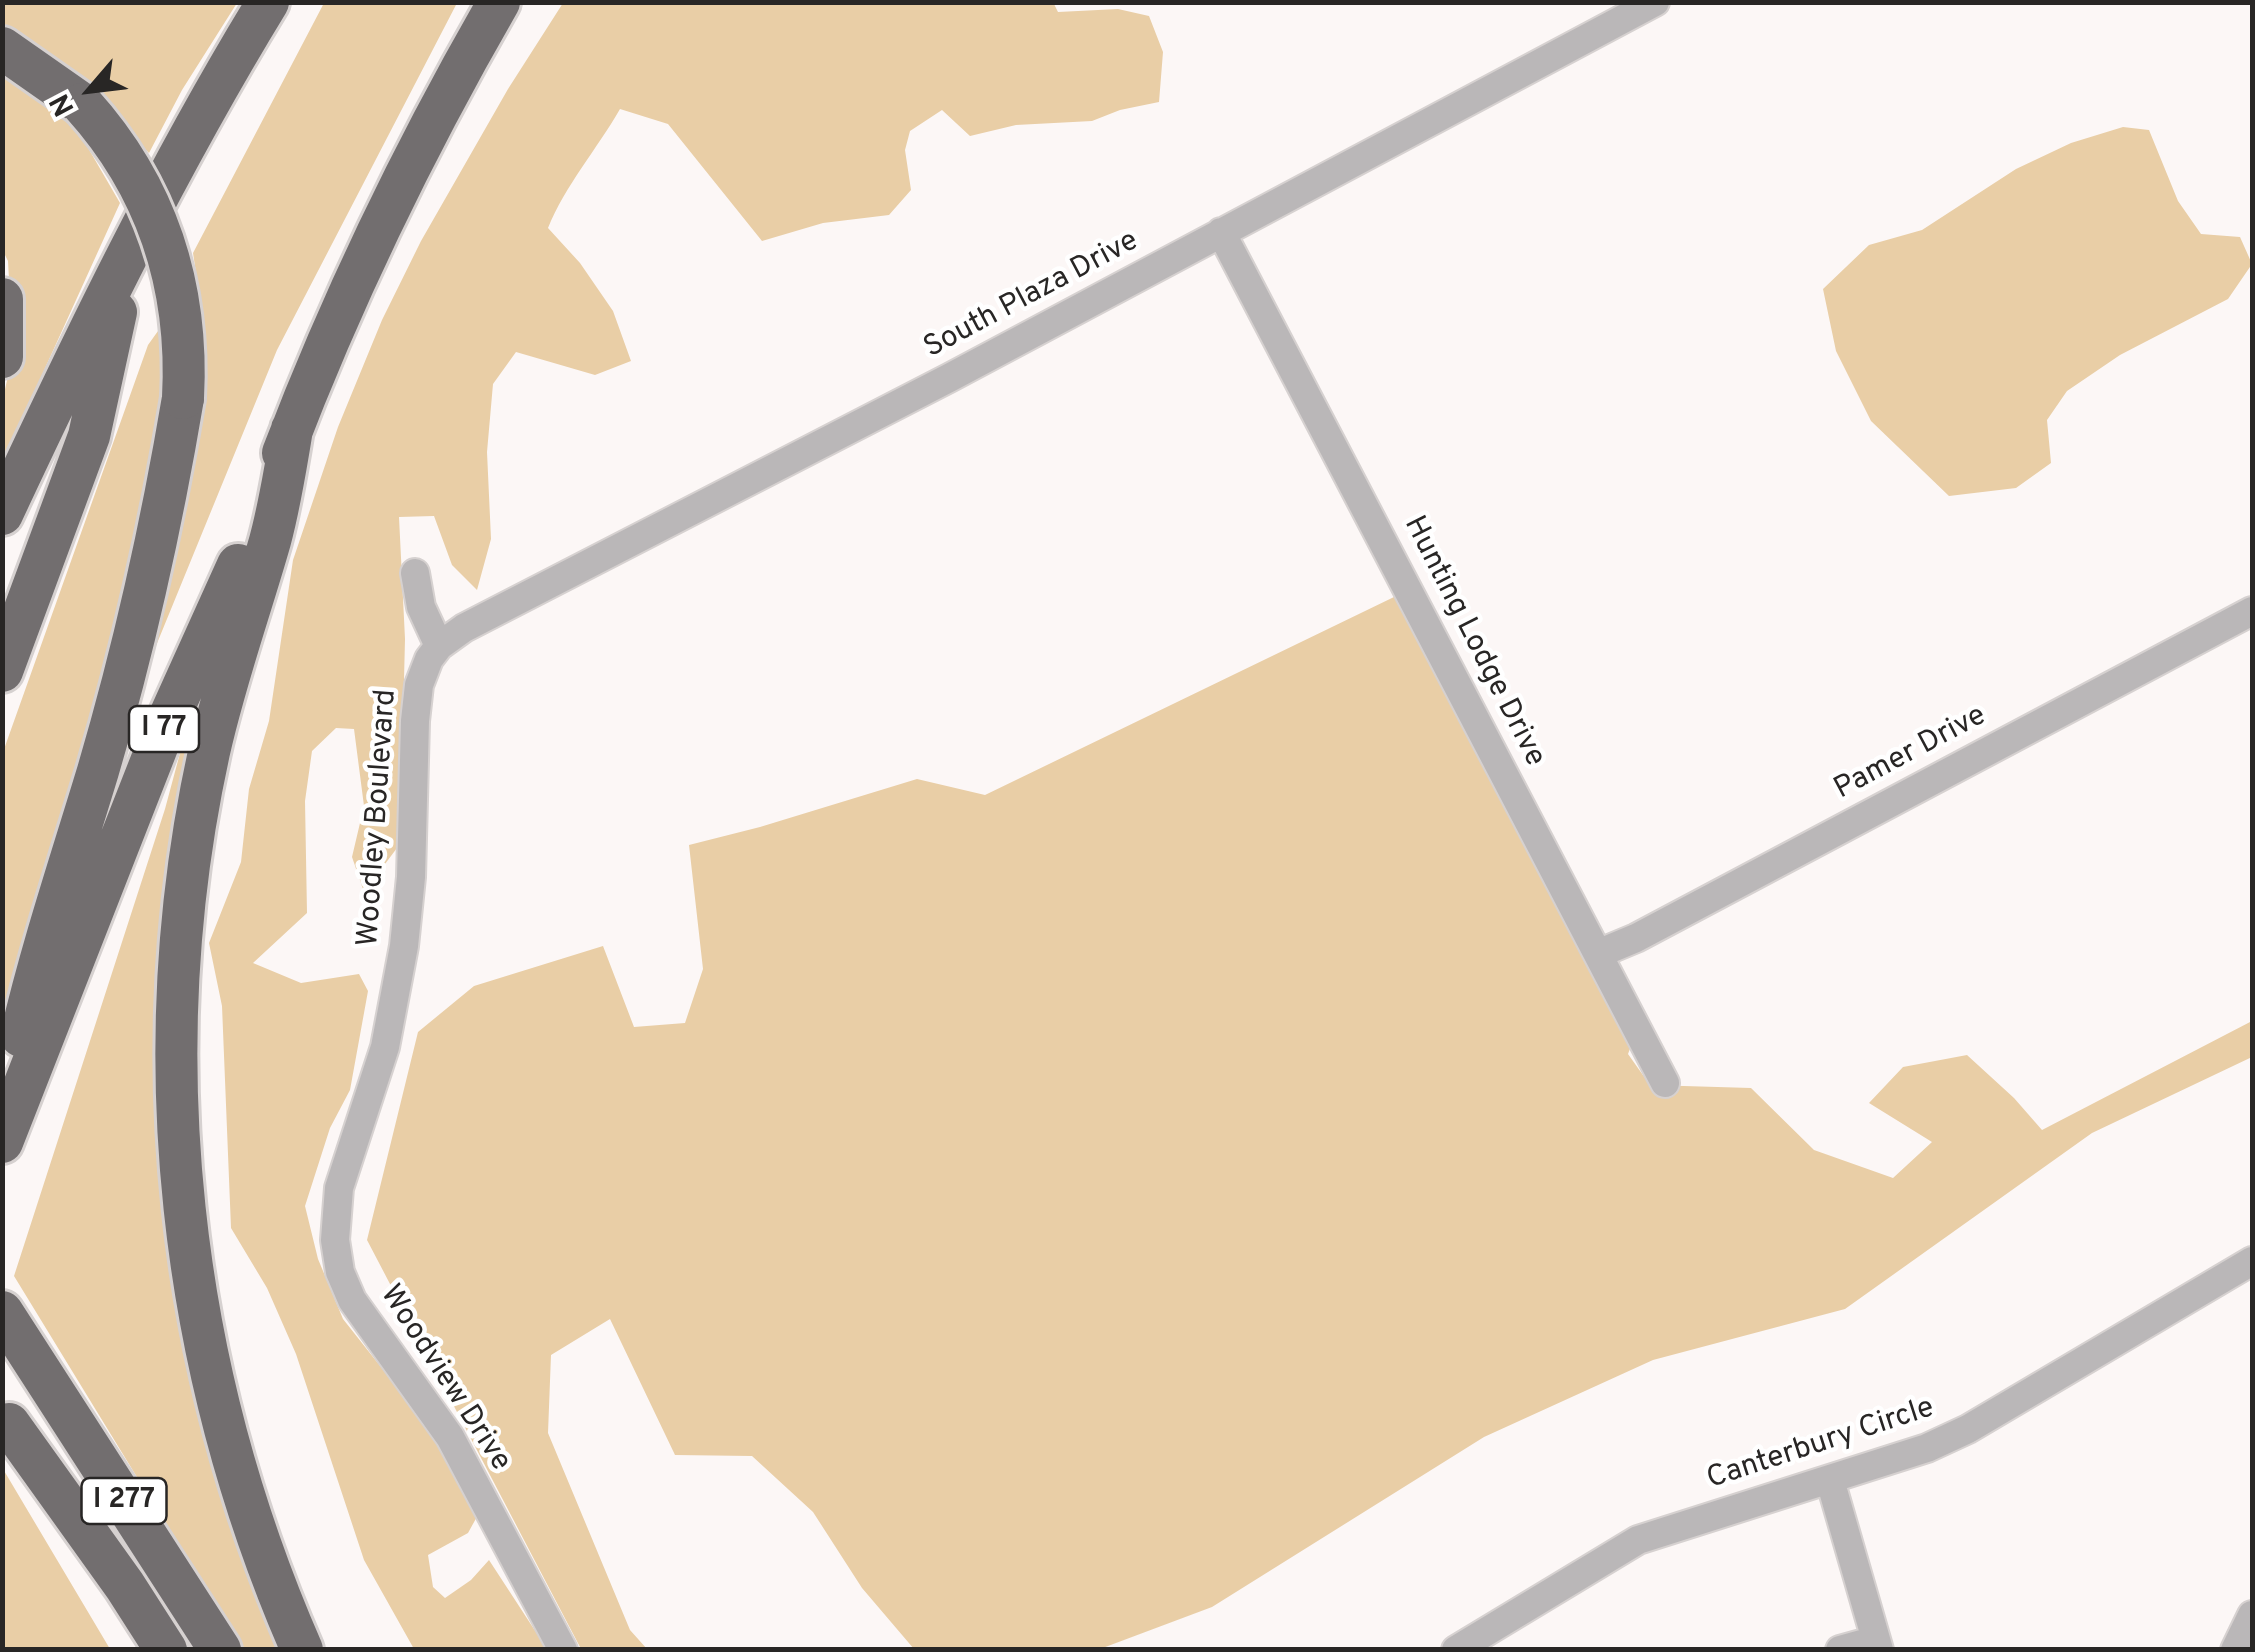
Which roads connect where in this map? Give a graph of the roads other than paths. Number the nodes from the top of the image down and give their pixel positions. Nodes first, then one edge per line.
1 (268, 2) edge
2 (499, 2) edge
3 (1655, 2) edge
4 (2, 48) edge
5 (1222, 232) junction
6 (132, 244) junction
7 (2, 299) edge
8 (2, 357) edge
9 (292, 429) junction
10 (2, 514) edge
11 (415, 573) dead end
12 (2252, 610) edge
13 (439, 646) junction
14 (2, 671) edge
15 (1600, 954) junction
16 (1664, 1082) dead end
17 (2, 1114) edge
18 (2, 1142) edge
19 (336, 1248) joint
20 (2252, 1260) edge
21 (2, 1312) edge
22 (6, 1419) edge
23 (1830, 1480) junction
24 (2252, 1616) edge
25 (1877, 1644) edge
26 (130, 1650) edge
27 (166, 1650) edge
28 (220, 1650) edge
29 (302, 1650) edge
30 (563, 1650) edge
31 (1456, 1650) edge
32 (1840, 1650) edge
33 (2236, 1650) edge

1 - 6 highway
2 - 9 highway, I 77
3 - 5 street, South Plaza Drive
4 - 17 highway, bridge
5 - 13 street, South Plaza Drive
5 - 15 street, Hunting Lodge Drive
6 - 10 highway
6 - 14 highway
7 - 8 highway
9 - 18 highway, I 77
9 - 29 highway
11 - 13 street
12 - 15 street, Pamer Drive
13 - 19 street, Woodley Boulevard
15 - 16 street, Hunting Lodge Drive
19 - 30 street, Woodview Drive
20 - 23 street, Canterbury Circle
21 - 28 highway, I 277
22 - 26 highway
22 - 27 highway
23 - 25 street
23 - 31 street, Canterbury Circle
24 - 33 street
25 - 32 street

